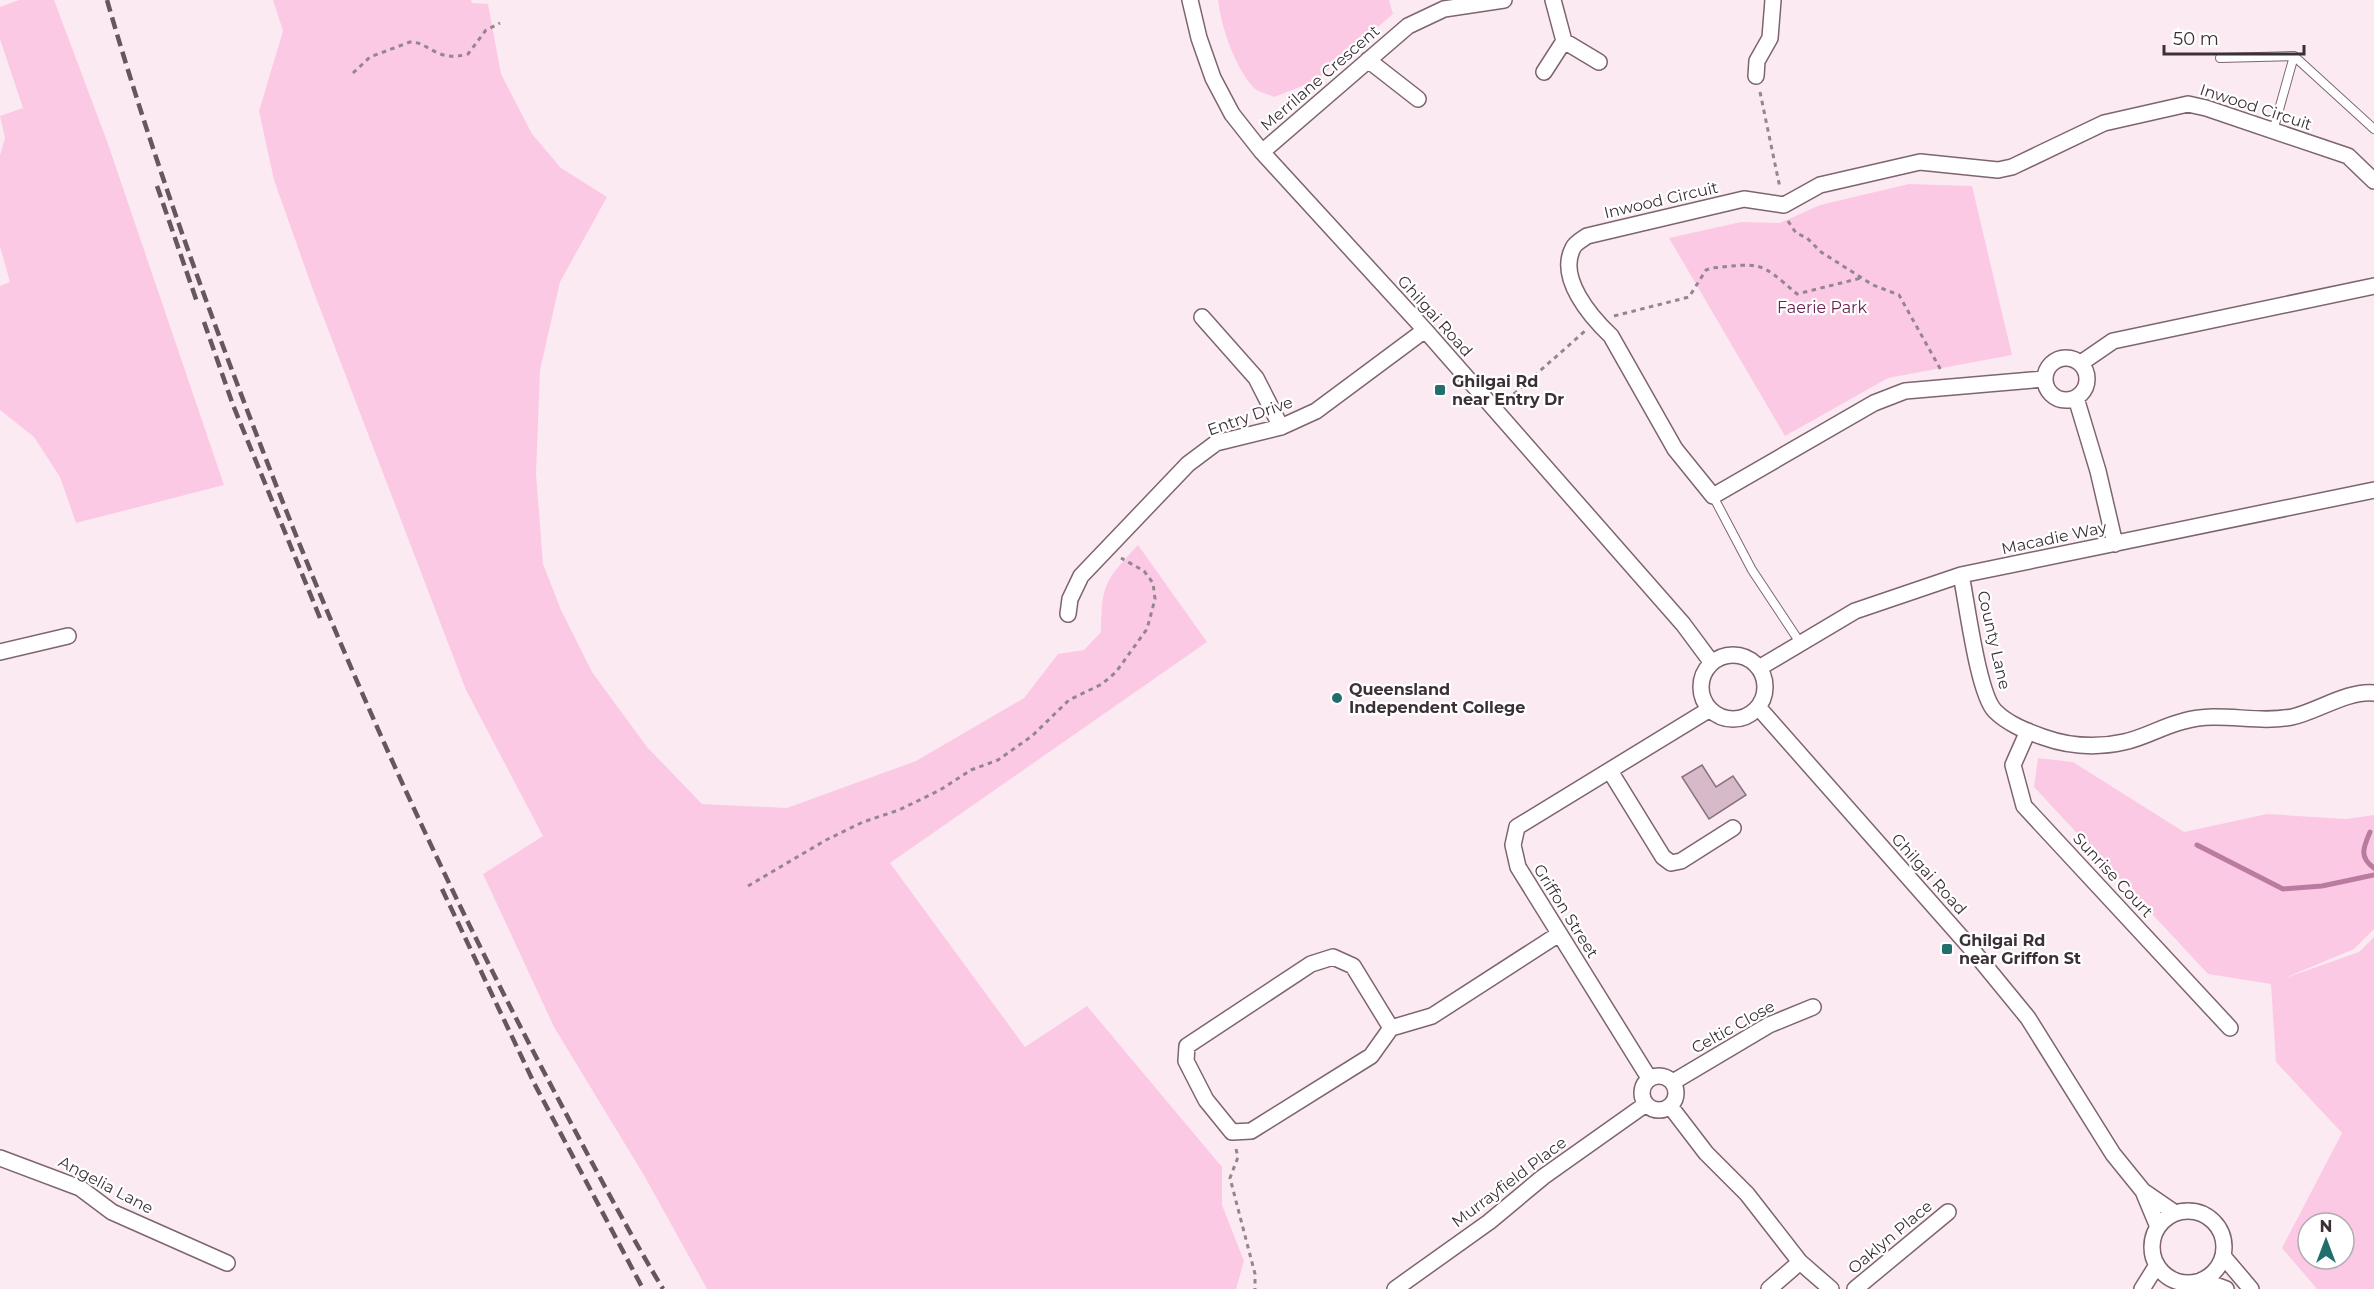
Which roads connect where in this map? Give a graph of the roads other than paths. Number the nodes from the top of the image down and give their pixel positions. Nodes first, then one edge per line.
1 (1190, 0) edge
2 (1504, 0) edge
3 (1553, 0) edge
4 (1773, 0) edge
5 (1564, 41) junction
6 (2294, 56) junction
7 (2220, 58) dead end
8 (1368, 60) junction
9 (1599, 62) dead end
10 (1544, 72) dead end
11 (1756, 76) road end
12 (1418, 99) dead end
13 (2374, 129) edge
14 (2273, 131) junction
15 (1262, 152) junction
16 (2374, 181) edge
17 (2374, 286) edge
18 (1202, 317) dead end
19 (1425, 330) junction
20 (2081, 363) junction
21 (2044, 379) junction
22 (2076, 398) junction
23 (1281, 427) junction
24 (2374, 490) edge
25 (1713, 496) junction
26 (2115, 544) junction
27 (1961, 575) junction
28 (1068, 614) dead end
29 (68, 636) dead end
30 (1801, 645) junction
31 (0, 652) edge
32 (1712, 663) junction
33 (1759, 668) junction
34 (2374, 693) edge
35 (1758, 708) junction
36 (1710, 709) junction
37 (2028, 731) junction
38 (1610, 771) junction
39 (1733, 828) dead end
40 (1559, 934) junction
41 (1813, 1007) dead end
42 (1391, 1028) junction
43 (2230, 1028) dead end
44 (1649, 1078) junction
45 (1673, 1082) junction
46 (1646, 1104) junction
47 (1670, 1106) junction
48 (0, 1158) edge
49 (2143, 1191) junction
50 (1948, 1212) dead end
51 (2175, 1213) junction
52 (2158, 1227) junction
53 (2223, 1256) junction
54 (1800, 1262) junction
55 (227, 1263) dead end
56 (2157, 1265) junction
57 (2202, 1280) junction
58 (2182, 1286) edge
59 (1395, 1289) edge
60 (1769, 1289) edge
61 (1831, 1289) edge
62 (1855, 1289) edge
63 (2142, 1289) edge
64 (2226, 1289) edge
65 (2251, 1289) edge

1 - 15 street, Ghilgai Road
2 - 8 street, Merrilane Crescent
3 - 5 street
4 - 11 street
5 - 9 street
5 - 10 street
6 - 7 lane
6 - 13 lane
6 - 14 lane
8 - 12 street
8 - 15 street, Merrilane Crescent
14 - 16 street, Inwood Circuit
14 - 25 street, Inwood Circuit
15 - 19 street, Ghilgai Road
17 - 20 street
18 - 23 street
19 - 23 street, Entry Drive
19 - 32 street, Ghilgai Road
20 - 21 street
20 - 22 street
21 - 22 street
21 - 25 street
22 - 26 street
23 - 28 street, Entry Drive
24 - 26 street, Macadie Way
25 - 30 lane
26 - 27 street, Macadie Way
27 - 30 street, Macadie Way
27 - 37 street, County Lane
29 - 31 street
30 - 33 street, Macadie Way
32 - 33 street
32 - 36 street
33 - 35 street
34 - 37 street, County Lane
35 - 36 street
35 - 49 street, Ghilgai Road
36 - 38 street, Griffon Street
37 - 43 street, Sunrise Court
38 - 39 street
38 - 40 street, Griffon Street
40 - 42 street
40 - 44 street, Griffon Street
41 - 45 street, Celtic Close
42 - 42 street
44 - 45 street
44 - 46 street
45 - 47 street
46 - 47 street
46 - 59 street, Murrayfield Place
47 - 54 street
48 - 55 street, Angelia Lane
49 - 51 street
49 - 52 street
50 - 62 street, Oaklyn Place
51 - 52 street
51 - 53 street
52 - 56 street
53 - 57 street
53 - 65 street
54 - 60 street
54 - 61 street
56 - 58 street
56 - 63 street
57 - 58 street
57 - 64 street

